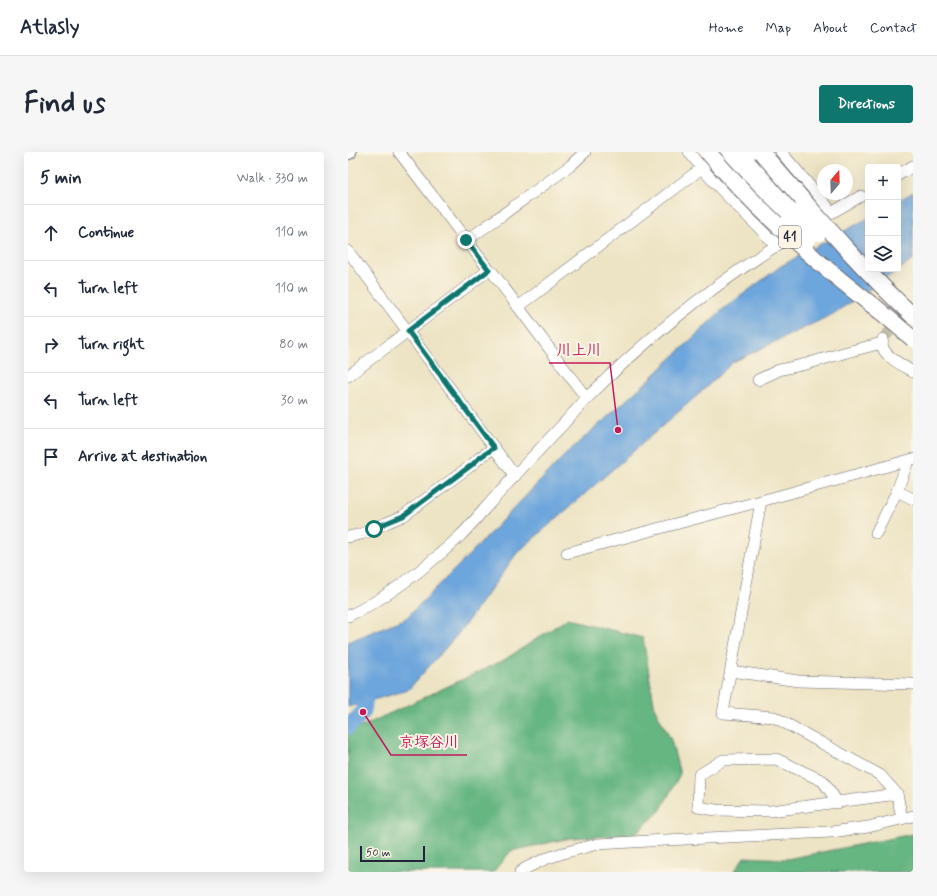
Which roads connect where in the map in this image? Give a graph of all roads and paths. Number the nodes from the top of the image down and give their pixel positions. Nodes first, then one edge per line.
1 (399, 152) edge
2 (584, 152) edge
3 (689, 152) edge
4 (708, 152) edge
5 (726, 152) edge
6 (744, 152) edge
7 (761, 152) edge
8 (781, 152) edge
9 (913, 166) edge
10 (702, 168) junction
11 (901, 173) edge
12 (864, 194) edge
13 (827, 206) junction
14 (793, 216) junction
15 (466, 240) junction
16 (771, 240) junction
17 (348, 251) edge
18 (489, 270) junction
19 (735, 272) junction
20 (518, 307) junction
21 (881, 312) junction
22 (913, 316) edge
23 (913, 322) edge
24 (408, 331) junction
25 (913, 339) edge
26 (913, 372) edge
27 (348, 376) edge
28 (758, 380) dead end
29 (586, 399) junction
30 (494, 448) junction
31 (911, 460) edge
32 (515, 476) junction
33 (897, 491) junction
34 (913, 499) edge
35 (761, 502) junction
36 (876, 533) dead end
37 (348, 537) edge
38 (567, 553) dead end
39 (348, 616) edge
40 (731, 671) junction
41 (913, 684) edge
42 (897, 794) junction
43 (838, 802) junction
44 (913, 816) edge
45 (902, 819) junction
46 (520, 872) edge

1 - 15 street
2 - 15 street
3 - 10 street
4 - 21 highway, 41, bridge
5 - 10 street
5 - 14 highway, 41
6 - 14 highway, 41
7 - 22 highway, 41, bridge
8 - 13 street
9 - 11 street
10 - 16 street
10 - 20 street
12 - 13 street
12 - 19 street
13 - 16 street
14 - 21 highway, 41, bridge
14 - 23 highway, 41, bridge
15 - 18 street
16 - 19 street
17 - 24 street
18 - 20 street
18 - 24 street
19 - 29 street
20 - 29 street
21 - 25 highway, 41, bridge
24 - 27 street
24 - 30 street
26 - 28 street
29 - 32 street
30 - 32 street
30 - 37 street
31 - 33 street
31 - 35 street
32 - 39 street
33 - 34 street
33 - 36 street
35 - 38 street
35 - 40 street
40 - 41 street
40 - 42 street
42 - 43 street
42 - 45 street
43 - 43 street
44 - 45 street
45 - 46 street

